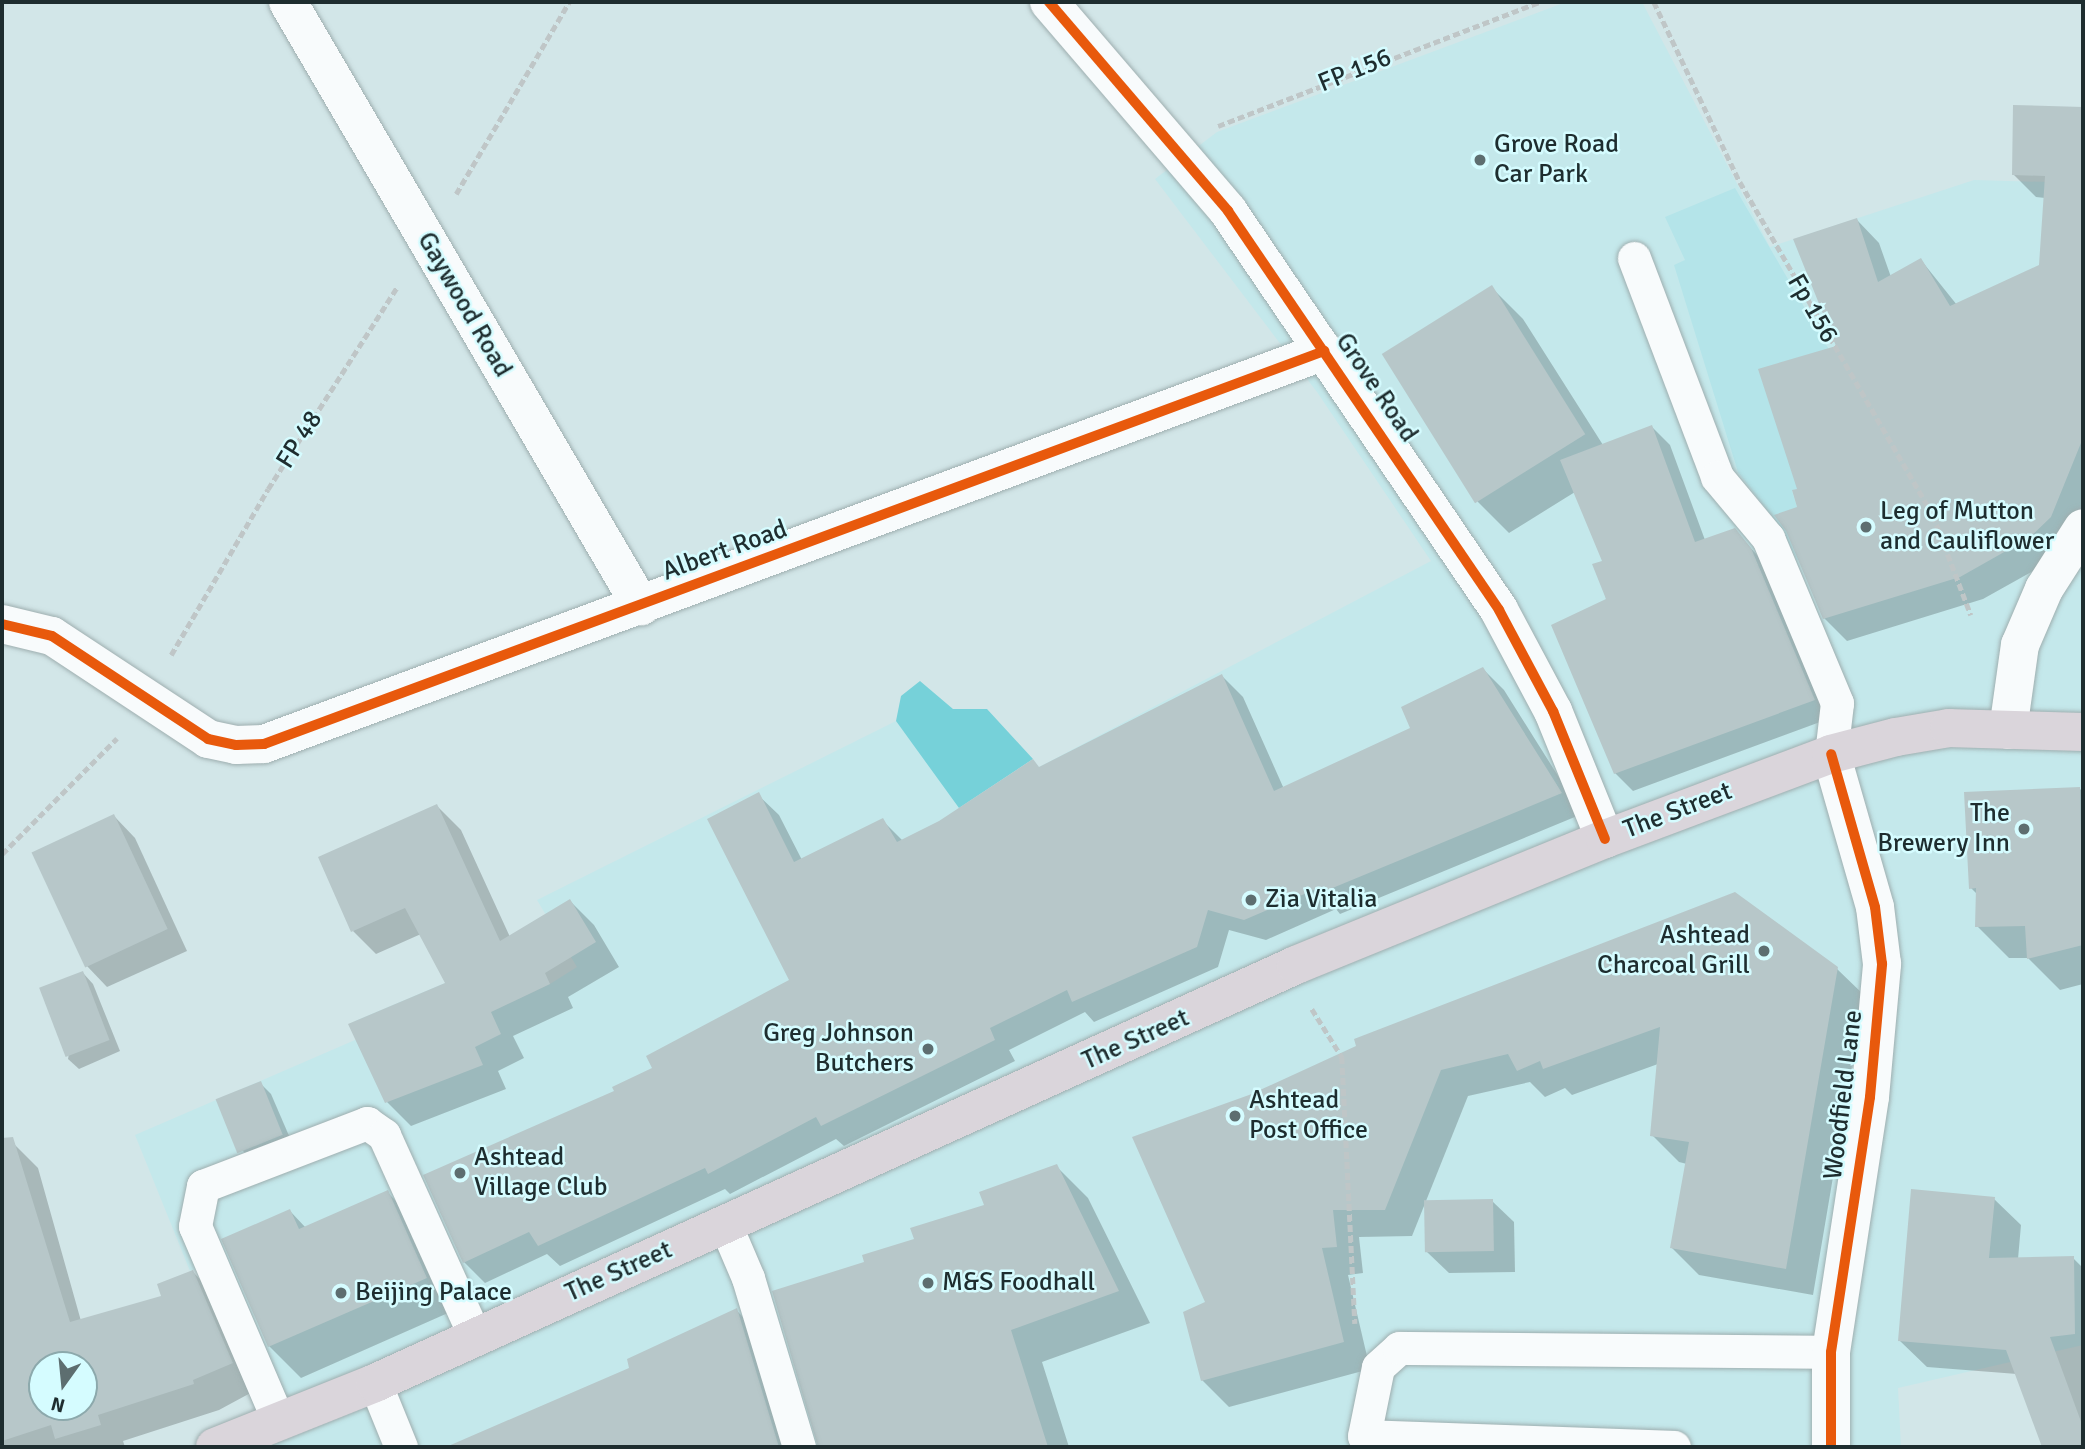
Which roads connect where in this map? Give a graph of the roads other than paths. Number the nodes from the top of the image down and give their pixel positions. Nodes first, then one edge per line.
1 (288, 2) edge
2 (1049, 2) edge
3 (1634, 258) dead end
4 (1324, 351) junction
5 (2083, 528) edge
6 (641, 606) junction
7 (2, 624) edge
8 (2008, 730) junction
9 (2083, 732) edge
10 (1831, 754) junction
11 (1605, 839) junction
12 (725, 1224) junction
13 (475, 1337) junction
14 (1831, 1352) junction
15 (375, 1383) junction
16 (279, 1422) junction
17 (215, 1447) edge
18 (401, 1447) edge
19 (799, 1447) edge
20 (1674, 1447) edge
21 (1831, 1447) edge

1 - 6 street, Gaywood Road
2 - 4 street, Grove Road
3 - 10 lane
4 - 6 street, Albert Road
4 - 11 street, Grove Road
5 - 8 street
6 - 7 street, Albert Road
8 - 9 highway, The Street
8 - 10 highway, The Street
10 - 11 highway, The Street
10 - 14 street, Woodfield Lane
11 - 12 highway, The Street
12 - 13 highway, The Street
12 - 19 lane
13 - 15 highway, The Street
13 - 16 lane
14 - 20 lane
14 - 21 street, Woodfield Lane
15 - 16 highway, The Street
15 - 18 lane
16 - 17 highway, The Street

